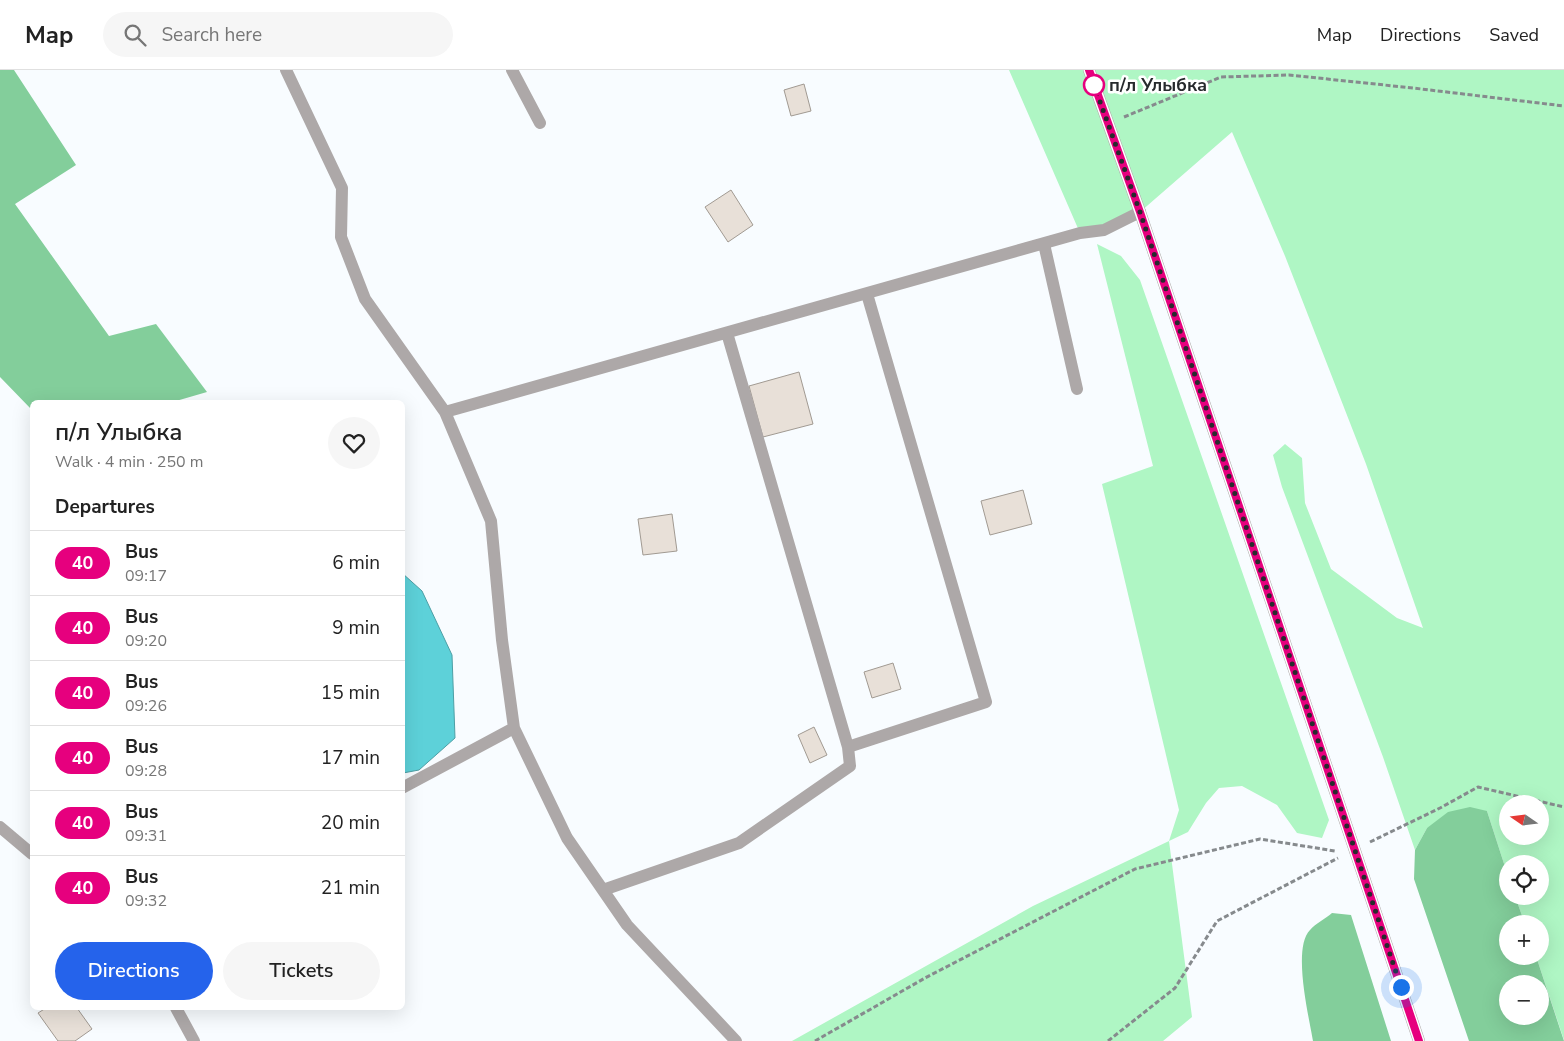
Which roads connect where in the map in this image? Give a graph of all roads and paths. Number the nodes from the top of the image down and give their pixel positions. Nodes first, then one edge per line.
1 (286, 70) edge
2 (512, 70) edge
3 (1089, 70) edge
4 (1564, 106) edge
5 (540, 123) dead end
6 (1107, 124) junction
7 (1140, 212) junction
8 (1044, 244) junction
9 (867, 294) junction
10 (727, 333) junction
11 (1077, 389) dead end
12 (445, 412) junction
13 (514, 728) junction
14 (848, 747) junction
15 (405, 786) edge
16 (1564, 807) edge
17 (0, 826) edge
18 (1356, 849) junction
19 (30, 852) edge
20 (1343, 855) junction
21 (603, 890) junction
22 (177, 1010) edge
23 (194, 1041) edge
24 (736, 1041) edge
25 (816, 1041) edge
26 (1108, 1041) edge
27 (1420, 1041) edge

1 - 12 street
2 - 5 street
3 - 6 street
4 - 6 path
6 - 7 street
7 - 8 street
7 - 18 street
8 - 9 street
8 - 11 street
9 - 10 street
9 - 14 street
10 - 12 street
10 - 14 street
12 - 13 street
13 - 15 street
13 - 21 street
14 - 21 street
16 - 18 path
17 - 19 street
18 - 20 path
18 - 27 street
20 - 25 path
20 - 26 path
21 - 24 street
22 - 23 street

